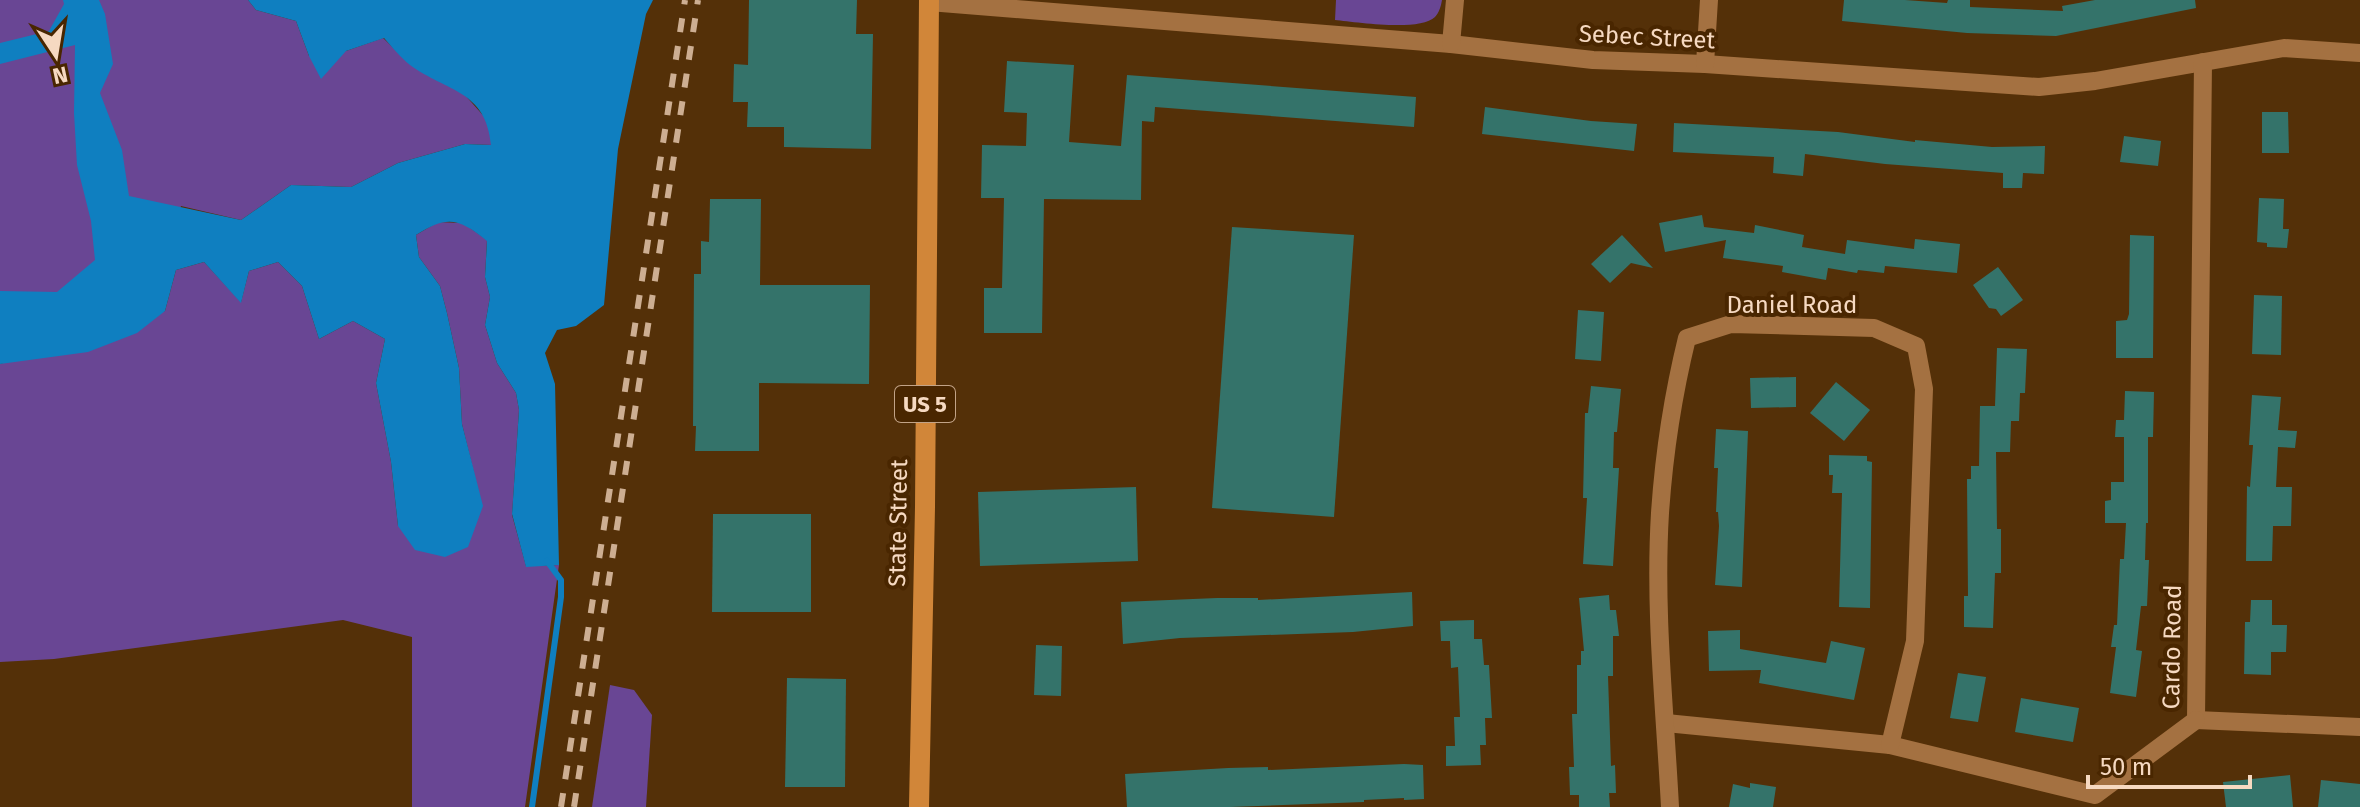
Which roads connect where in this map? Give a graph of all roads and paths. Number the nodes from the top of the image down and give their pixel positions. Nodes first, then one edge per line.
1 (1455, 0) edge
2 (1709, 0) edge
3 (929, 1) edge
4 (1451, 44) junction
5 (2360, 53) edge
6 (2203, 62) junction
7 (1705, 64) junction
8 (2196, 720) junction
9 (1666, 723) junction
10 (2360, 727) edge
11 (1890, 745) junction
12 (2096, 801) edge
13 (919, 807) edge
14 (1670, 807) edge

1 - 4 street
2 - 7 street
3 - 4 street, Sebec Street
3 - 13 main road, State Street / US 5
4 - 7 street, Sebec Street
5 - 6 street, Sebec Street
6 - 7 street, Sebec Street
6 - 8 street, Cardo Road
8 - 10 street
8 - 12 street, Cardo Road
9 - 11 street, Cardo Road
9 - 11 street, Daniel Road
9 - 14 street, Daniel Road
11 - 12 street, Cardo Road

